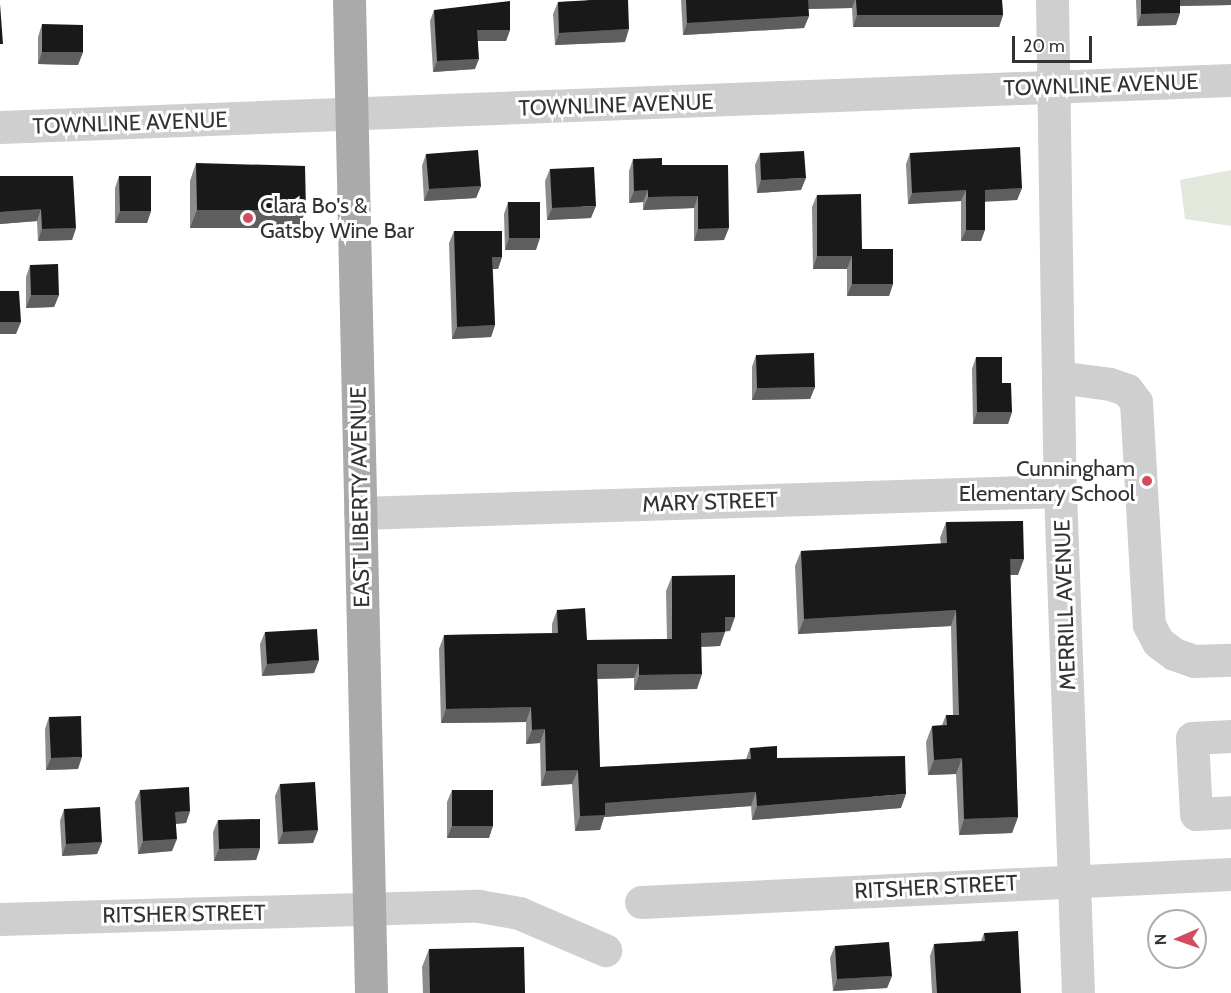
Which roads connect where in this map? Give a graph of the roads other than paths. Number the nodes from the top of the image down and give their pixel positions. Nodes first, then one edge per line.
1 (349, 0) edge
2 (1052, 0) edge
3 (1231, 80) edge
4 (1052, 87) junction
5 (350, 117) junction
6 (0, 127) edge
7 (1058, 377) junction
8 (1060, 491) junction
9 (360, 513) junction
10 (1231, 660) edge
11 (1231, 736) edge
12 (1231, 812) edge
13 (1231, 874) edge
14 (1076, 880) junction
15 (641, 902) dead end
16 (369, 909) junction
17 (0, 919) edge
18 (605, 950) dead end
19 (371, 993) edge
20 (1078, 993) edge

1 - 5 main road, EAST LIBERTY AVENUE
2 - 4 street, MERRILL AVENUE
3 - 4 street, TOWNLINE AVENUE
4 - 5 street, TOWNLINE AVENUE
4 - 7 street, MERRILL AVENUE
5 - 6 street, TOWNLINE AVENUE
5 - 9 main road, EAST LIBERTY AVENUE
7 - 8 street, MERRILL AVENUE
7 - 10 street
8 - 9 street, MARY STREET
8 - 14 street, MERRILL AVENUE
9 - 16 main road, EAST LIBERTY AVENUE
11 - 12 street
13 - 14 street, RITSHER STREET
14 - 15 street, RITSHER STREET
14 - 20 street, MERRILL AVENUE
16 - 17 street, RITSHER STREET
16 - 18 street, RITSHER STREET
16 - 19 main road, EAST LIBERTY AVENUE

